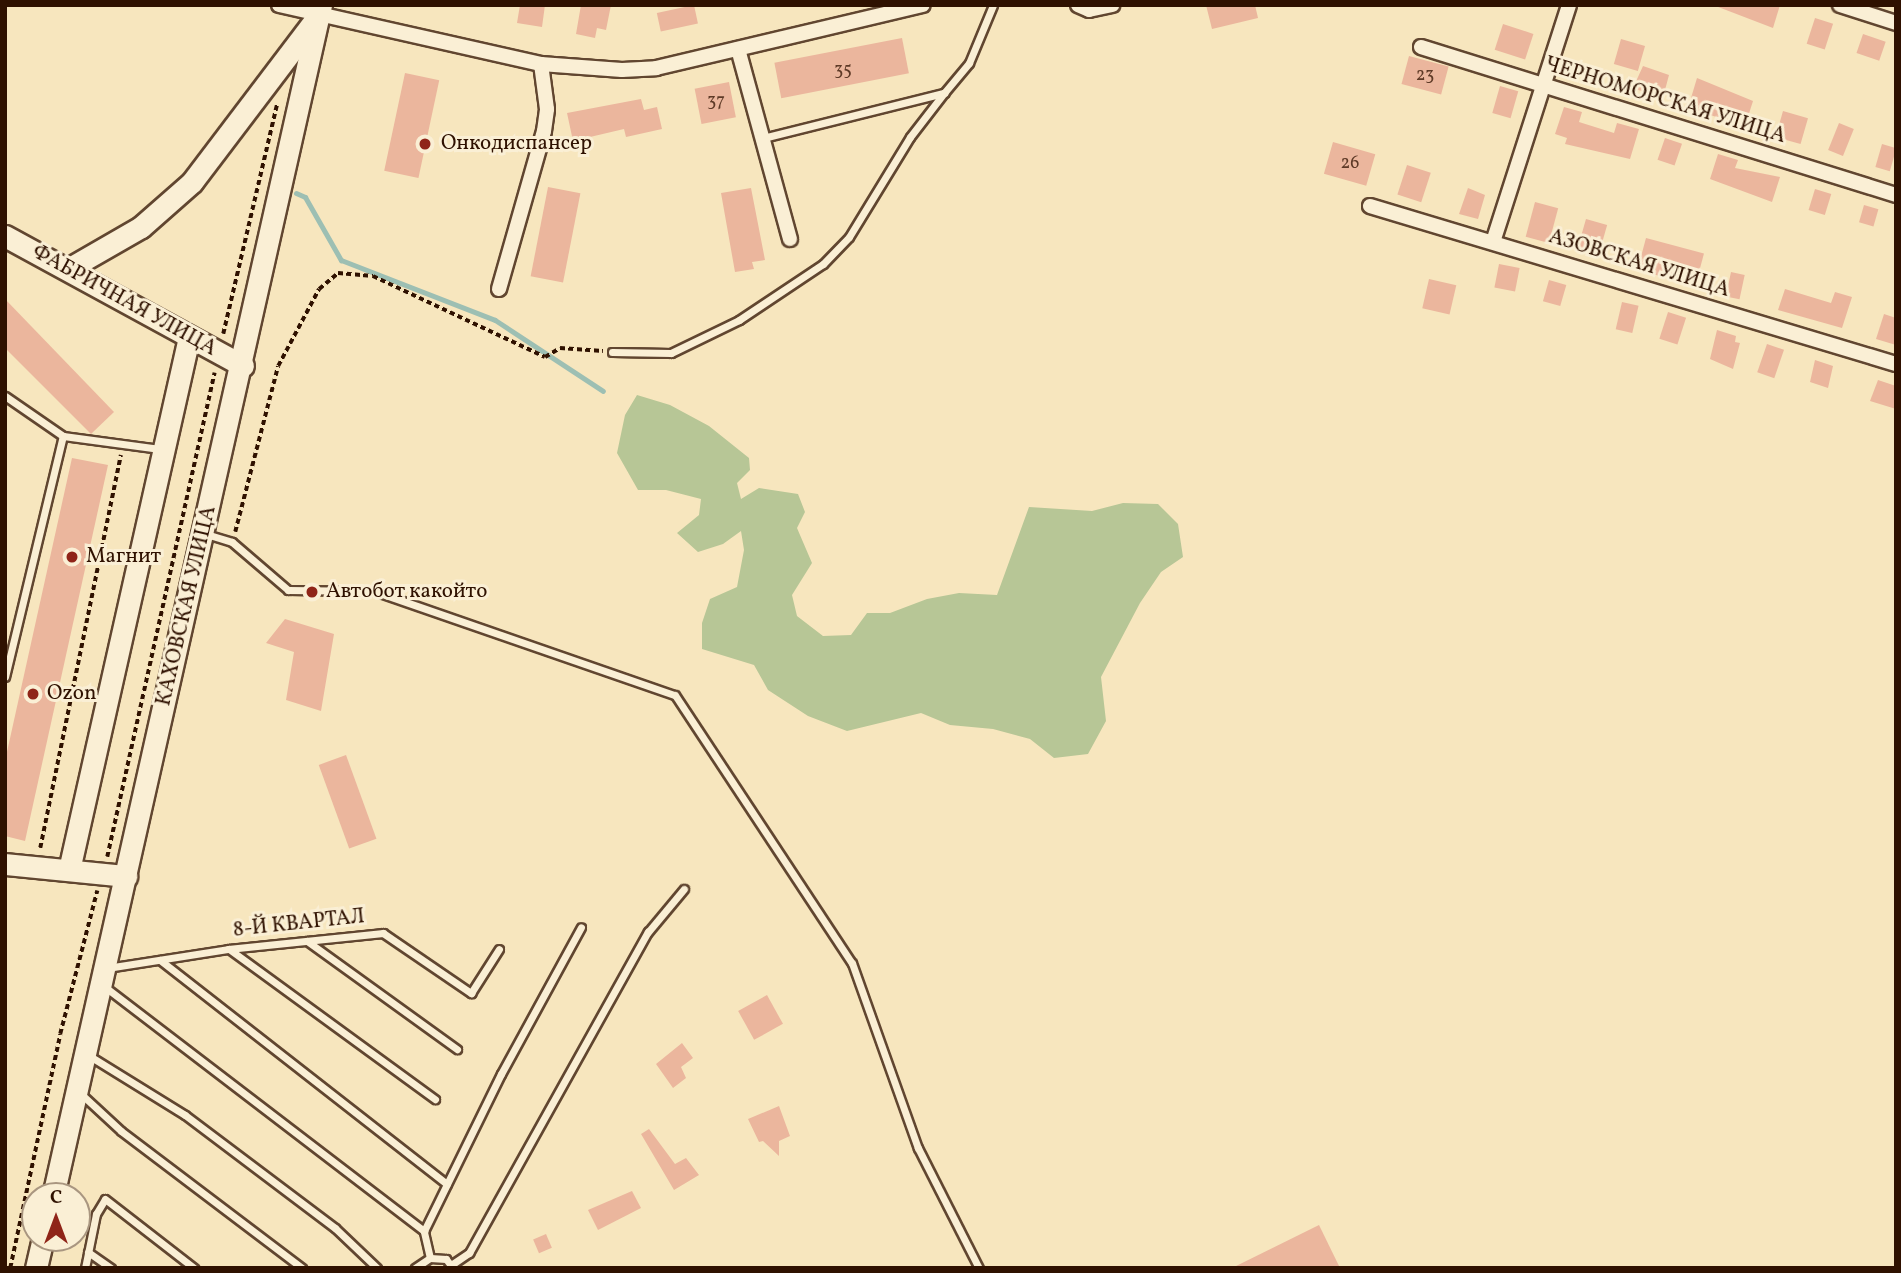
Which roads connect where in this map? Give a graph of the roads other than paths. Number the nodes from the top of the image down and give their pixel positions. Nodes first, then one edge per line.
1 (279, 5) edge
2 (923, 5) edge
3 (993, 5) edge
4 (1078, 5) edge
5 (1112, 5) edge
6 (1569, 5) edge
7 (1840, 5) edge
8 (320, 10) edge
9 (1896, 23) edge
10 (1421, 47) dead end
11 (738, 49) junction
12 (541, 64) junction
13 (1542, 85) junction
14 (944, 93) junction
15 (762, 138) junction
16 (1896, 195) edge
17 (1370, 206) dead end
18 (5, 236) edge
19 (790, 239) dead end
20 (1493, 242) junction
21 (68, 269) junction
22 (499, 289) dead end
23 (189, 337) junction
24 (612, 352) road end
25 (1896, 365) edge
26 (243, 366) junction
27 (5, 396) edge
28 (63, 436) junction
29 (164, 449) junction
30 (204, 533) junction
31 (5, 677) edge
32 (5, 864) edge
33 (69, 870) junction
34 (126, 876) junction
35 (684, 889) dead end
36 (581, 927) dead end
37 (307, 941) junction
38 (228, 949) junction
39 (499, 949) dead end
40 (160, 960) junction
41 (102, 977) junction
42 (457, 1049) dead end
43 (85, 1053) junction
44 (77, 1090) junction
45 (435, 1099) dead end
46 (56, 1182) edge
47 (447, 1184) junction
48 (424, 1231) junction
49 (91, 1243) edge
50 (88, 1252) joint
51 (430, 1258) junction
52 (452, 1266) edge
53 (85, 1268) edge
54 (111, 1268) edge
55 (194, 1268) edge
56 (302, 1268) edge
57 (377, 1268) edge
58 (415, 1268) edge
59 (979, 1268) edge

1 - 8 street
2 - 11 street
3 - 14 lane
4 - 5 street
6 - 13 street
7 - 9 street
8 - 12 street
8 - 21 street
8 - 26 street, КАХОВСКАЯ УЛИЦА
10 - 13 street, ЧЕРНОМОРСКАЯ УЛИЦА
11 - 12 street
11 - 15 street
12 - 22 street
13 - 16 street, ЧЕРНОМОРСКАЯ УЛИЦА
13 - 20 street
14 - 15 lane
14 - 24 lane
15 - 19 street
17 - 20 street, АЗОВСКАЯ УЛИЦА
18 - 21 street, ФАБРИЧНАЯ УЛИЦА
20 - 25 street, АЗОВСКАЯ УЛИЦА
21 - 23 street, ФАБРИЧНАЯ УЛИЦА
23 - 26 street, ФАБРИЧНАЯ УЛИЦА
23 - 29 street
26 - 30 street, КАХОВСКАЯ УЛИЦА
27 - 28 lane
28 - 29 lane
28 - 31 lane
29 - 33 street
30 - 34 street, КАХОВСКАЯ УЛИЦА
30 - 59 lane
32 - 33 street
33 - 34 street
34 - 41 street, КАХОВСКАЯ УЛИЦА
35 - 52 lane
36 - 47 lane
37 - 38 lane, 8-Й КВАРТАЛ
37 - 39 lane, 8-Й КВАРТАЛ
37 - 42 lane
38 - 40 lane, 8-Й КВАРТАЛ
38 - 45 lane
40 - 41 lane, 8-Й КВАРТАЛ
40 - 47 lane
41 - 43 street, КАХОВСКАЯ УЛИЦА
41 - 48 lane
43 - 44 street, КАХОВСКАЯ УЛИЦА
43 - 57 lane
44 - 46 street, КАХОВСКАЯ УЛИЦА
44 - 56 lane
47 - 48 lane
48 - 51 lane
49 - 55 lane
50 - 53 lane
50 - 54 lane
51 - 52 lane
51 - 58 lane

